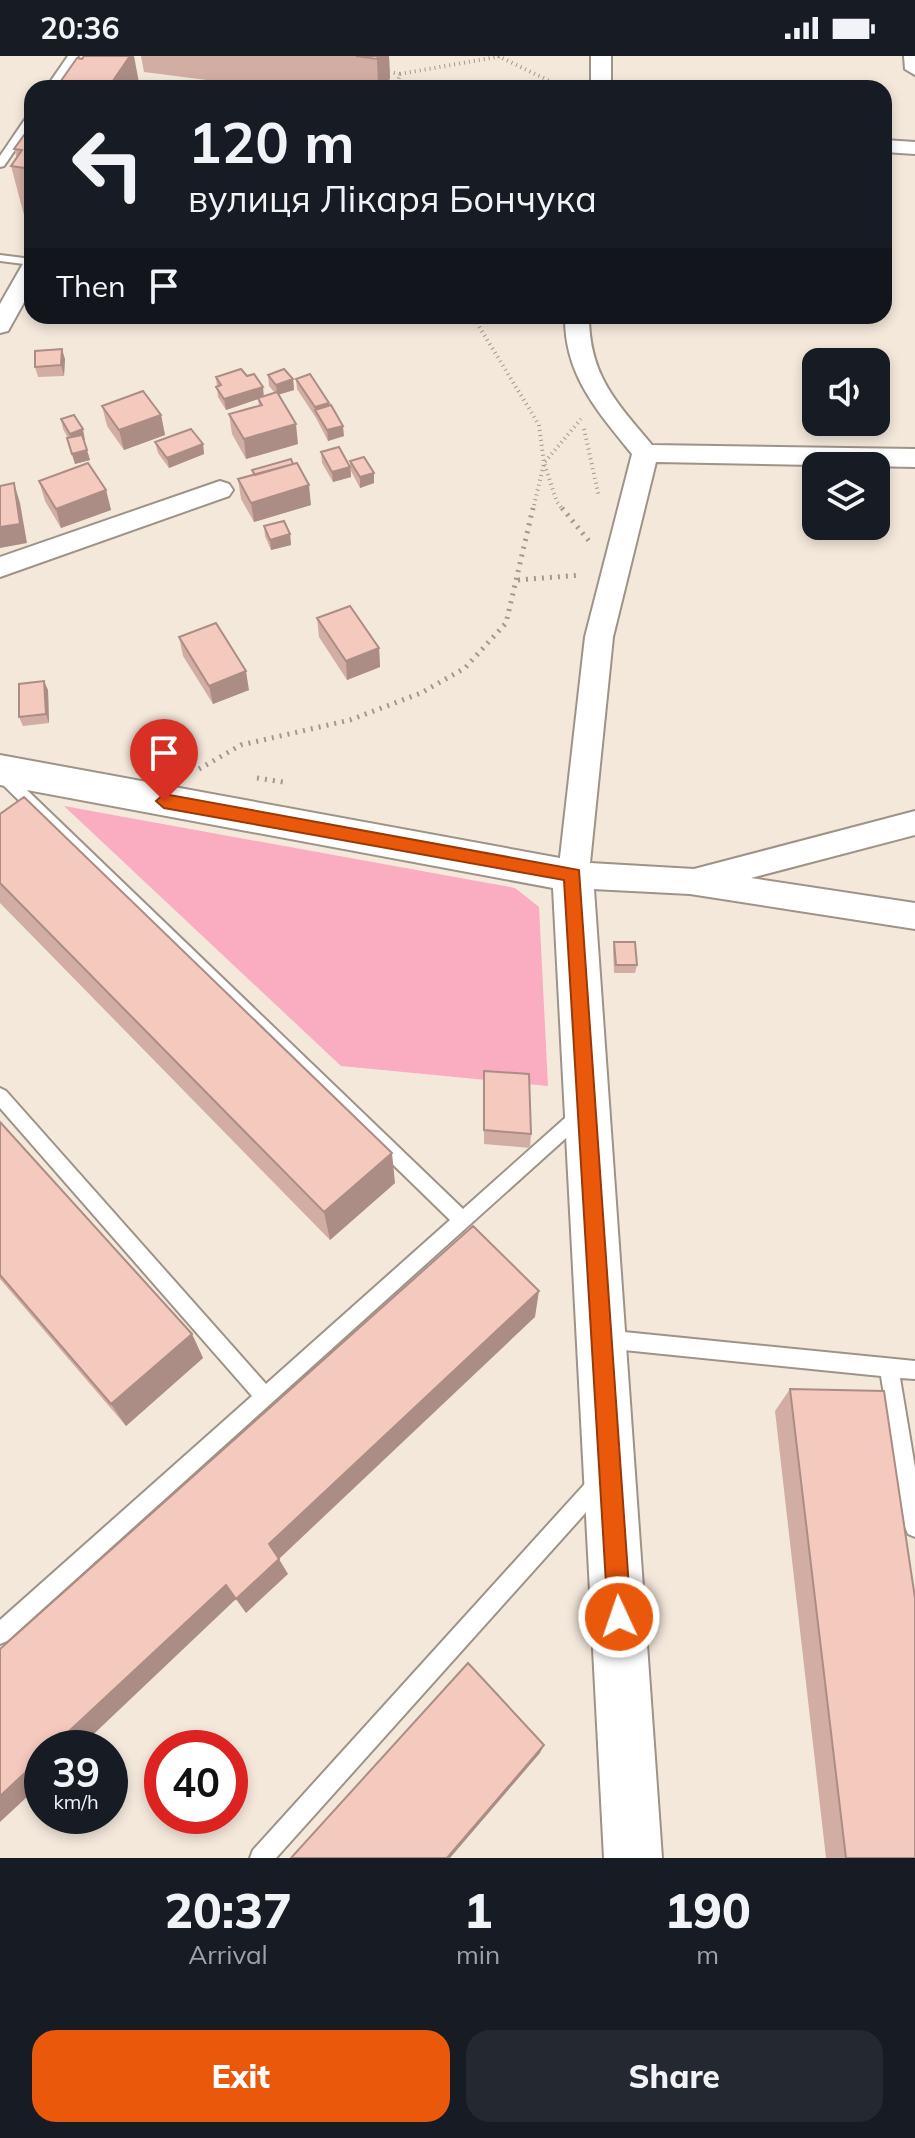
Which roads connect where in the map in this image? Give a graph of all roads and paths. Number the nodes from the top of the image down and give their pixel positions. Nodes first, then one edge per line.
1 (73, 56) edge
2 (500, 56) edge
3 (601, 56) edge
4 (914, 56) edge
5 (372, 68) dead end
6 (915, 69) edge
7 (400, 74) junction
8 (56, 80) edge
9 (398, 80) edge
10 (548, 80) edge
11 (601, 80) edge
12 (24, 129) edge
13 (892, 147) edge
14 (915, 148) edge
15 (0, 164) edge
16 (0, 258) edge
17 (24, 262) edge
18 (24, 280) edge
19 (478, 324) edge
20 (576, 324) edge
21 (0, 326) edge
22 (645, 453) junction
23 (915, 458) edge
24 (544, 463) junction
25 (220, 490) dead end
26 (0, 567) edge
27 (615, 572) junction
28 (518, 580) junction
29 (187, 767) dead end
30 (0, 771) edge
31 (915, 823) edge
32 (573, 875) junction
33 (690, 881) junction
34 (915, 916) edge
35 (0, 1096) edge
36 (588, 1107) junction
37 (462, 1220) junction
38 (603, 1338) junction
39 (889, 1368) junction
40 (915, 1370) edge
41 (265, 1397) junction
42 (611, 1470) junction
43 (915, 1527) edge
44 (0, 1634) edge
45 (261, 1858) edge
46 (633, 1858) edge

1 - 8 lane
2 - 7 path
2 - 10 path
3 - 11 street
4 - 6 street
5 - 7 path
7 - 9 path
12 - 15 lane
13 - 14 street
16 - 17 lane
18 - 21 street
19 - 24 path
20 - 22 street
22 - 23 street
22 - 27 street
24 - 27 path
24 - 27 path
24 - 28 path
25 - 26 street
27 - 28 path
27 - 32 street
28 - 29 path
30 - 32 street
30 - 37 lane
31 - 33 street
32 - 33 street
32 - 36 street
33 - 34 street
35 - 41 lane
36 - 37 lane
36 - 38 street
37 - 41 lane
38 - 39 lane
38 - 42 street
39 - 40 lane
39 - 43 lane
41 - 44 lane
42 - 45 lane
42 - 46 street

